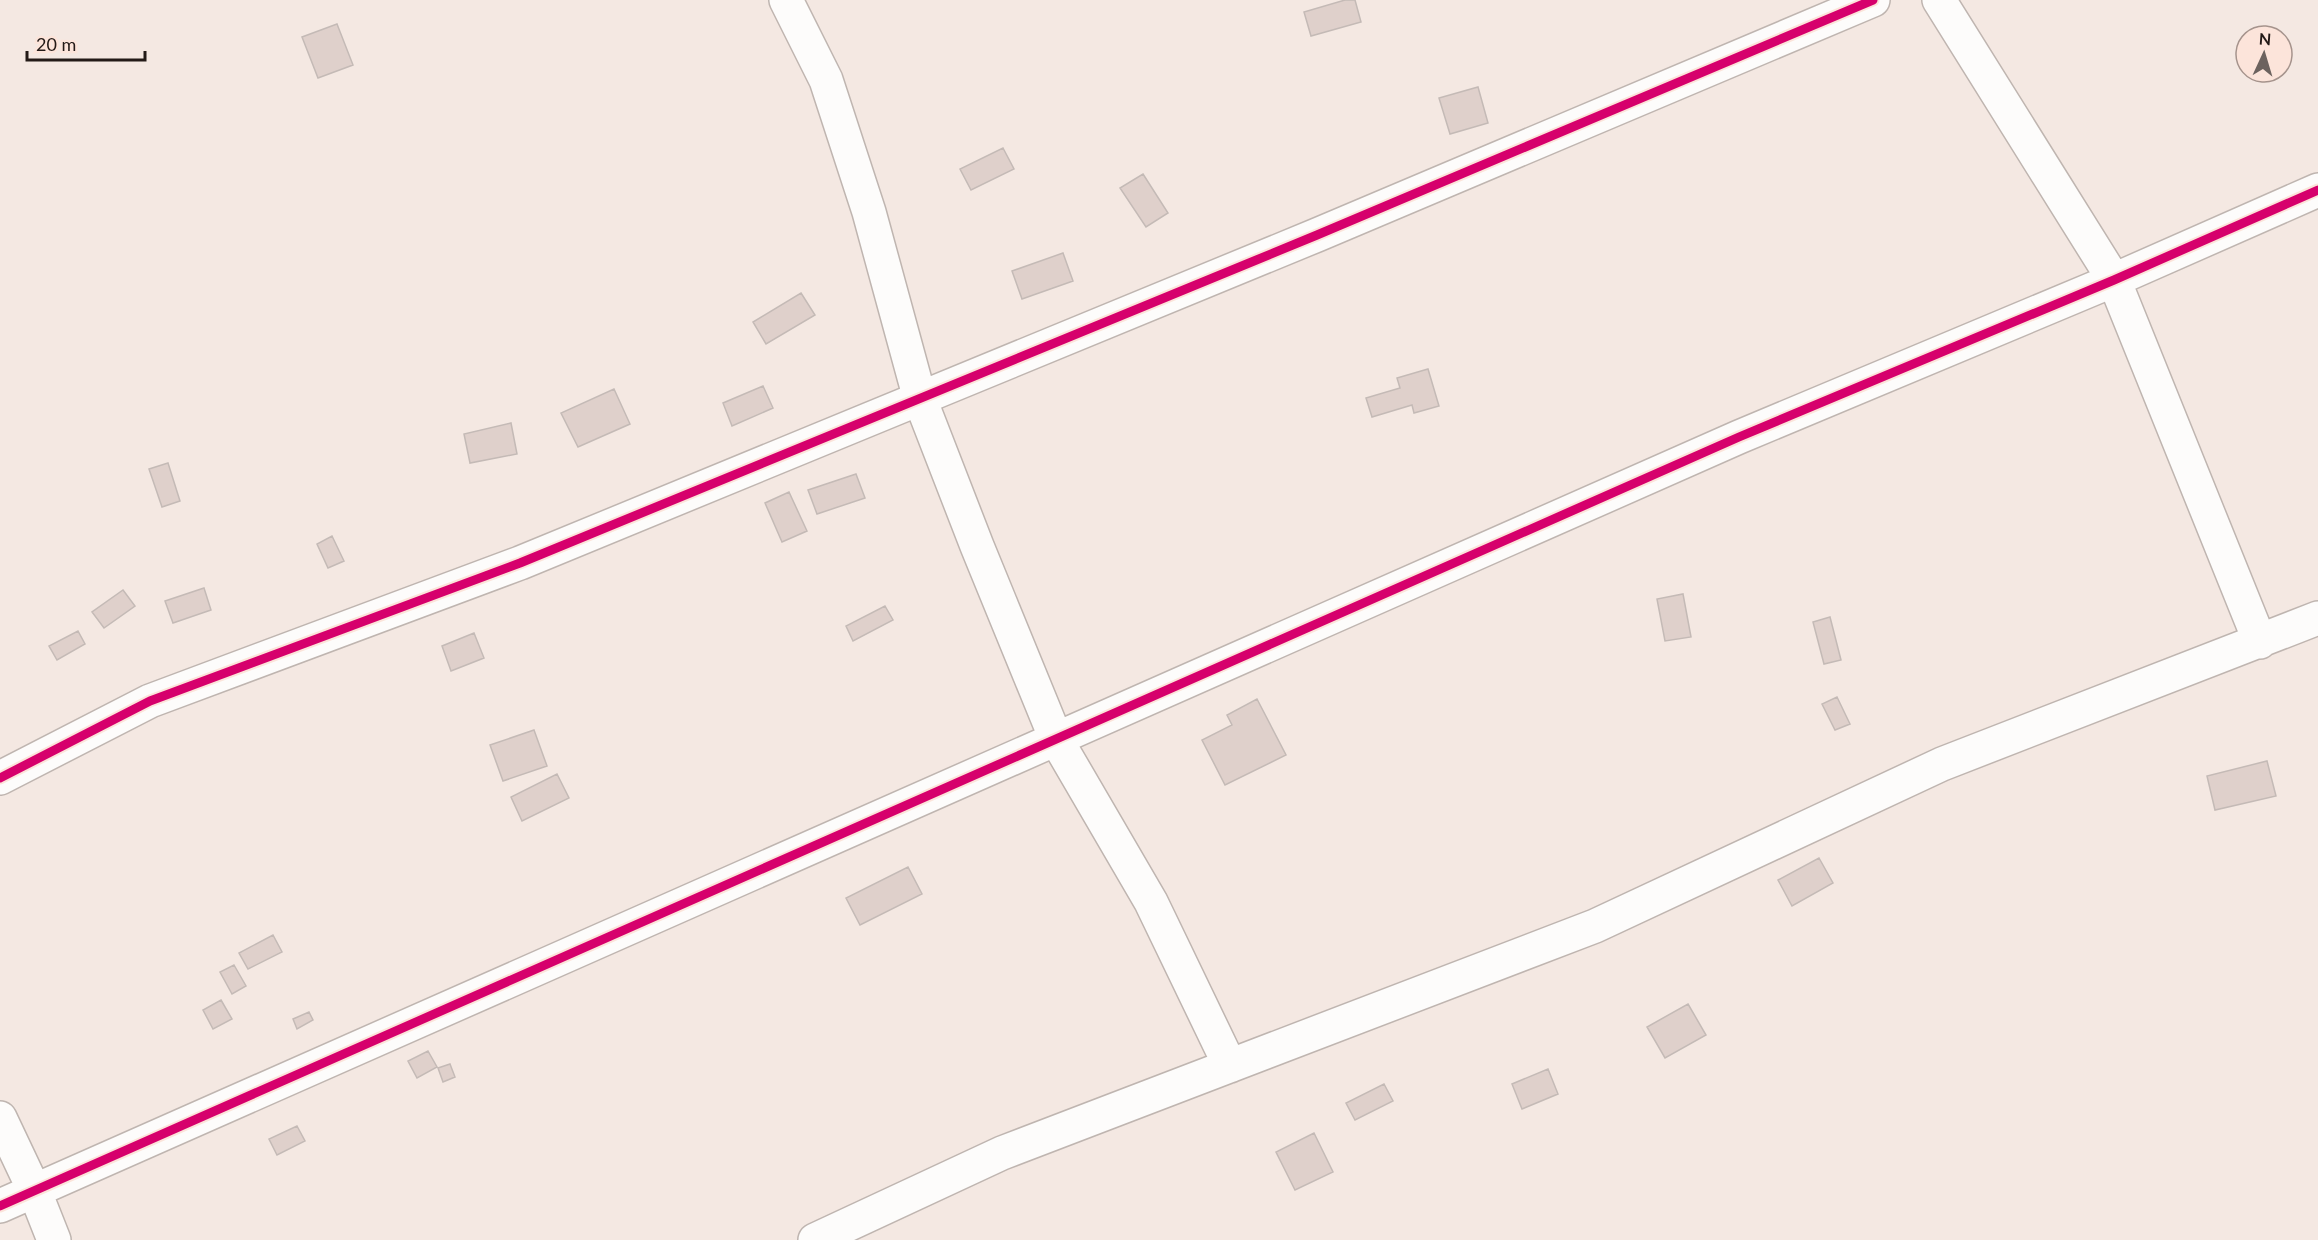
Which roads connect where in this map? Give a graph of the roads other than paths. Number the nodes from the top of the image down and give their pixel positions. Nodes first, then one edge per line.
1 (786, 0) edge
2 (1873, 0) edge
3 (1939, 0) edge
4 (2318, 190) edge
5 (2114, 280) junction
6 (920, 399) junction
7 (2318, 618) edge
8 (2260, 642) junction
9 (1056, 739) junction
10 (0, 778) edge
11 (1230, 1065) junction
12 (0, 1118) edge
13 (35, 1192) junction
14 (0, 1206) edge
15 (54, 1240) edge
16 (815, 1240) edge

1 - 6 street
2 - 6 street
3 - 5 street
4 - 5 street
5 - 8 street
5 - 9 street
6 - 9 street
6 - 10 street
7 - 8 street
8 - 11 street
9 - 11 street
9 - 13 street
11 - 16 street
12 - 13 street
13 - 14 street
13 - 15 street

